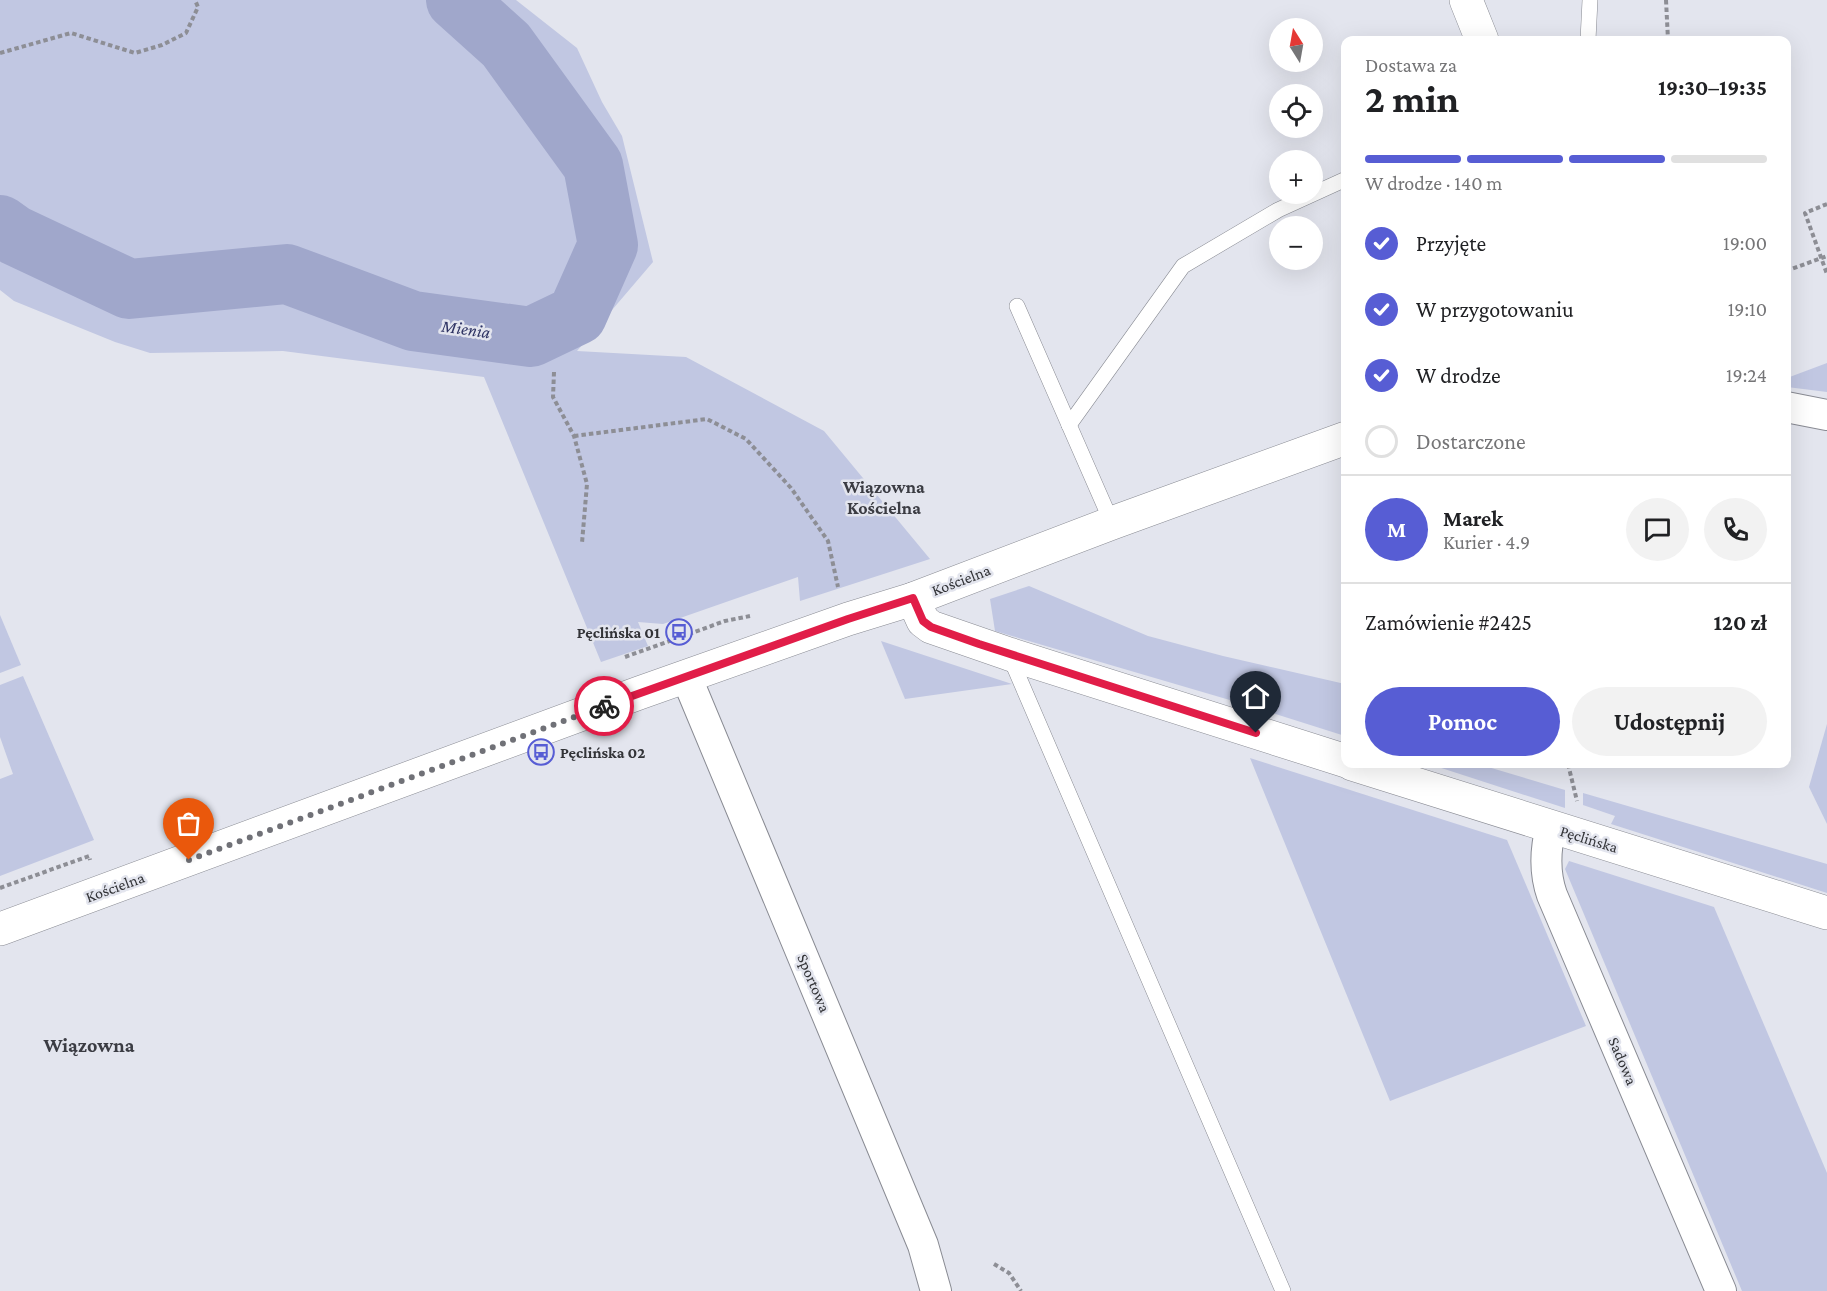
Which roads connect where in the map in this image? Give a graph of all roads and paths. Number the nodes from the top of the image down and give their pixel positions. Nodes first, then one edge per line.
1 (195, 0) edge
2 (1466, 0) edge
3 (1590, 0) edge
4 (1665, 0) edge
5 (1480, 36) edge
6 (1588, 36) edge
7 (1668, 36) edge
8 (0, 53) edge
9 (1341, 182) edge
10 (1827, 204) edge
11 (1827, 256) edge
12 (1821, 258) junction
13 (1791, 269) edge
14 (1827, 274) edge
15 (1017, 306) dead end
16 (554, 372) dead end
17 (1791, 408) edge
18 (1827, 415) edge
19 (1069, 425) junction
20 (574, 436) junction
21 (1341, 440) edge
22 (1112, 523) junction
23 (582, 543) dead end
24 (839, 596) dead end
25 (913, 598) junction
26 (1009, 654) junction
27 (686, 676) junction
28 (1341, 760) edge
29 (1365, 768) edge
30 (1569, 768) edge
31 (1576, 797) dead end
32 (1551, 827) junction
33 (1827, 913) edge
34 (0, 929) edge
35 (994, 1264) dead end
36 (936, 1291) edge
37 (1021, 1291) edge
38 (1283, 1291) edge
39 (1721, 1291) edge

1 - 8 path
2 - 5 street
3 - 6 lane
4 - 7 path
9 - 19 lane
10 - 12 path
11 - 12 path
12 - 13 path
12 - 14 path
15 - 19 lane
16 - 20 path
17 - 18 street
19 - 22 lane
20 - 23 path
20 - 24 path
21 - 22 street, Kościelna
22 - 25 street, Kościelna
25 - 26 street
25 - 27 street, Kościelna
26 - 28 street
26 - 38 lane
27 - 34 street, Kościelna
27 - 36 street, Sportowa
29 - 32 street, Pęclińska
30 - 31 path
32 - 33 street, Pęclińska
32 - 39 street, Sadowa
35 - 37 path

